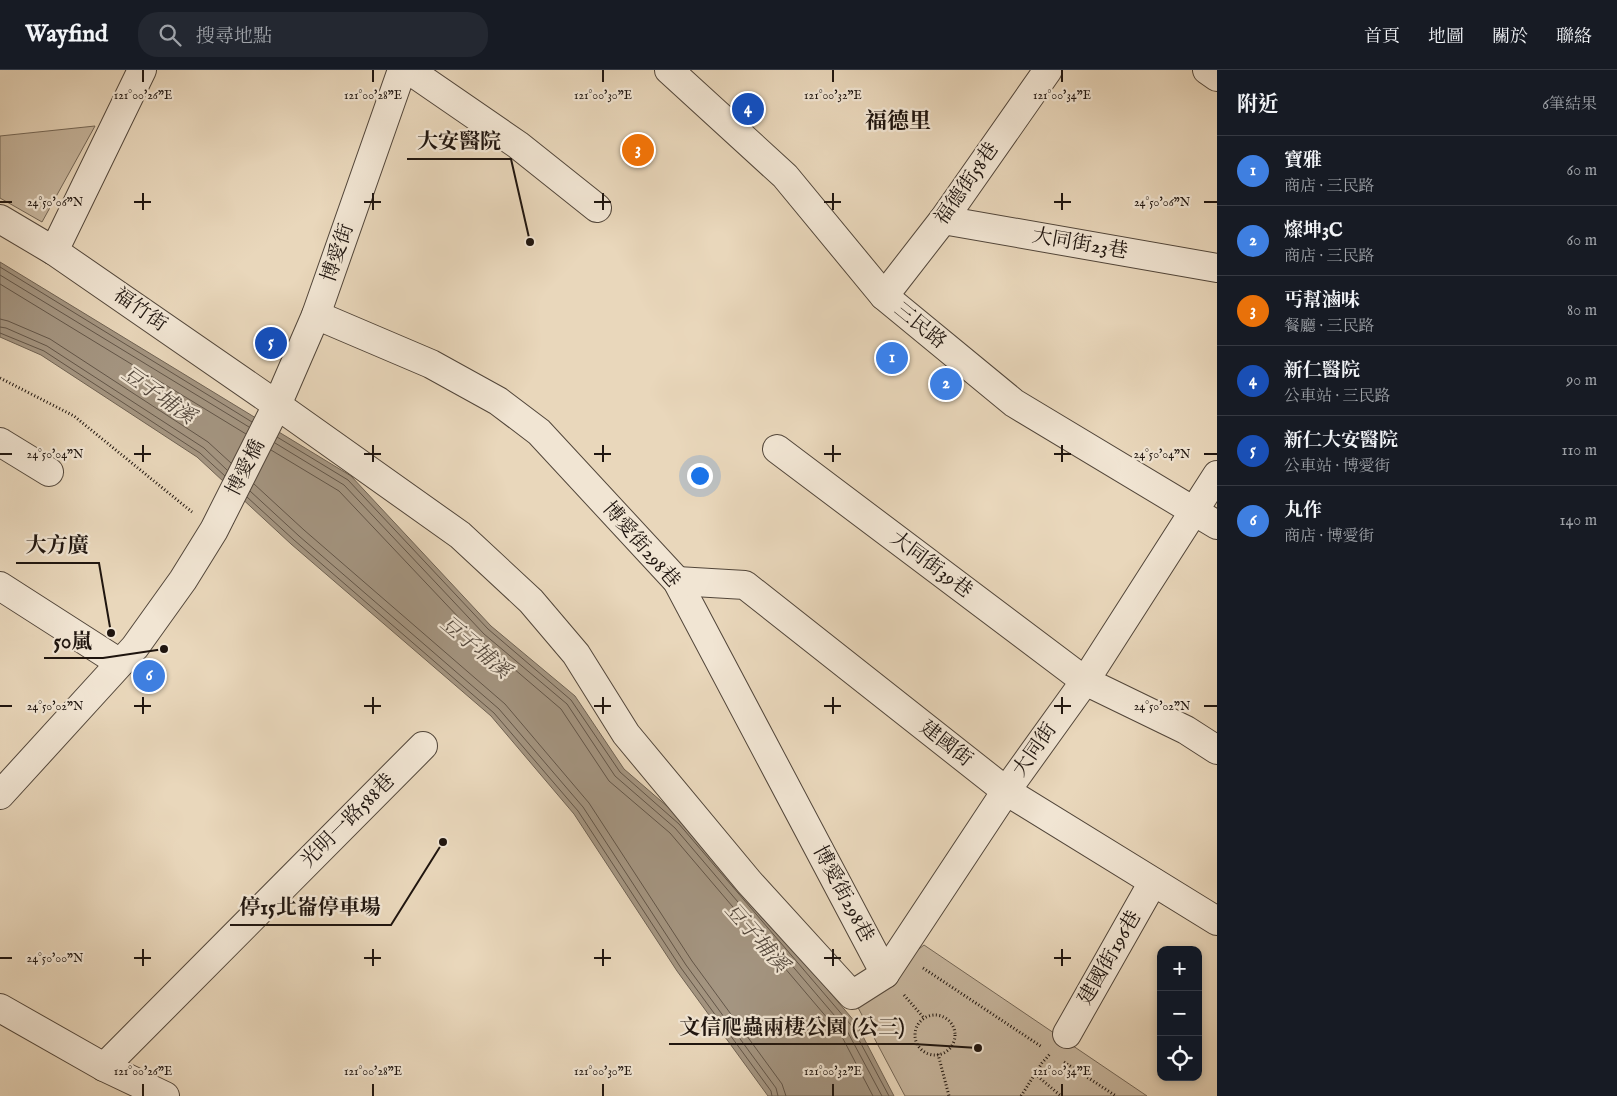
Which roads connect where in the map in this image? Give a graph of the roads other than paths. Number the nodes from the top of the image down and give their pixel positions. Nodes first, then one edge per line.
1 (142, 70) edge
2 (402, 70) edge
3 (408, 70) edge
4 (669, 70) edge
5 (1048, 70) edge
6 (1207, 70) edge
7 (1217, 77) edge
8 (597, 208) dead end
9 (0, 219) edge
10 (943, 220) junction
11 (54, 251) junction
12 (1217, 268) edge
13 (884, 296) junction
14 (316, 315) junction
15 (278, 405) junction
16 (0, 442) edge
17 (777, 449) dead end
18 (49, 472) dead end
19 (1217, 475) edge
20 (1206, 518) edge
21 (676, 581) junction
22 (0, 586) edge
23 (120, 663) junction
24 (1085, 681) junction
25 (423, 746) dead end
26 (1217, 750) edge
27 (1006, 791) junction
28 (0, 795) edge
29 (1153, 882) junction
30 (1217, 921) edge
31 (892, 963) junction
32 (0, 1008) edge
33 (1059, 1044) road end
34 (104, 1068) junction
35 (165, 1096) edge

1 - 11 street
2 - 14 street, 博愛街
3 - 8 street
4 - 13 street, 三民路
5 - 10 street, 福德街58巷
6 - 7 street
9 - 11 street, 福竹街
10 - 12 street, 大同街23巷
10 - 13 street, 福德街58巷
11 - 15 street, 福竹街
13 - 20 street, 三民路
14 - 15 street, 博愛街
14 - 21 street, 博愛街298巷
15 - 23 street, 博愛橋
15 - 31 street, 福竹街
16 - 18 street
17 - 24 street, 大同街39巷
19 - 20 street, 大同街
20 - 24 street, 大同街
21 - 27 street, 建國街
21 - 31 street, 博愛街298巷
22 - 23 street
23 - 28 street
24 - 26 street, 大同街39巷
24 - 27 street, 大同街
25 - 34 street, 光明一路588巷
27 - 29 street, 建國街
27 - 31 street, 大同街
29 - 30 street, 建國街
29 - 33 street, 建國街196巷
32 - 34 street
34 - 35 street

